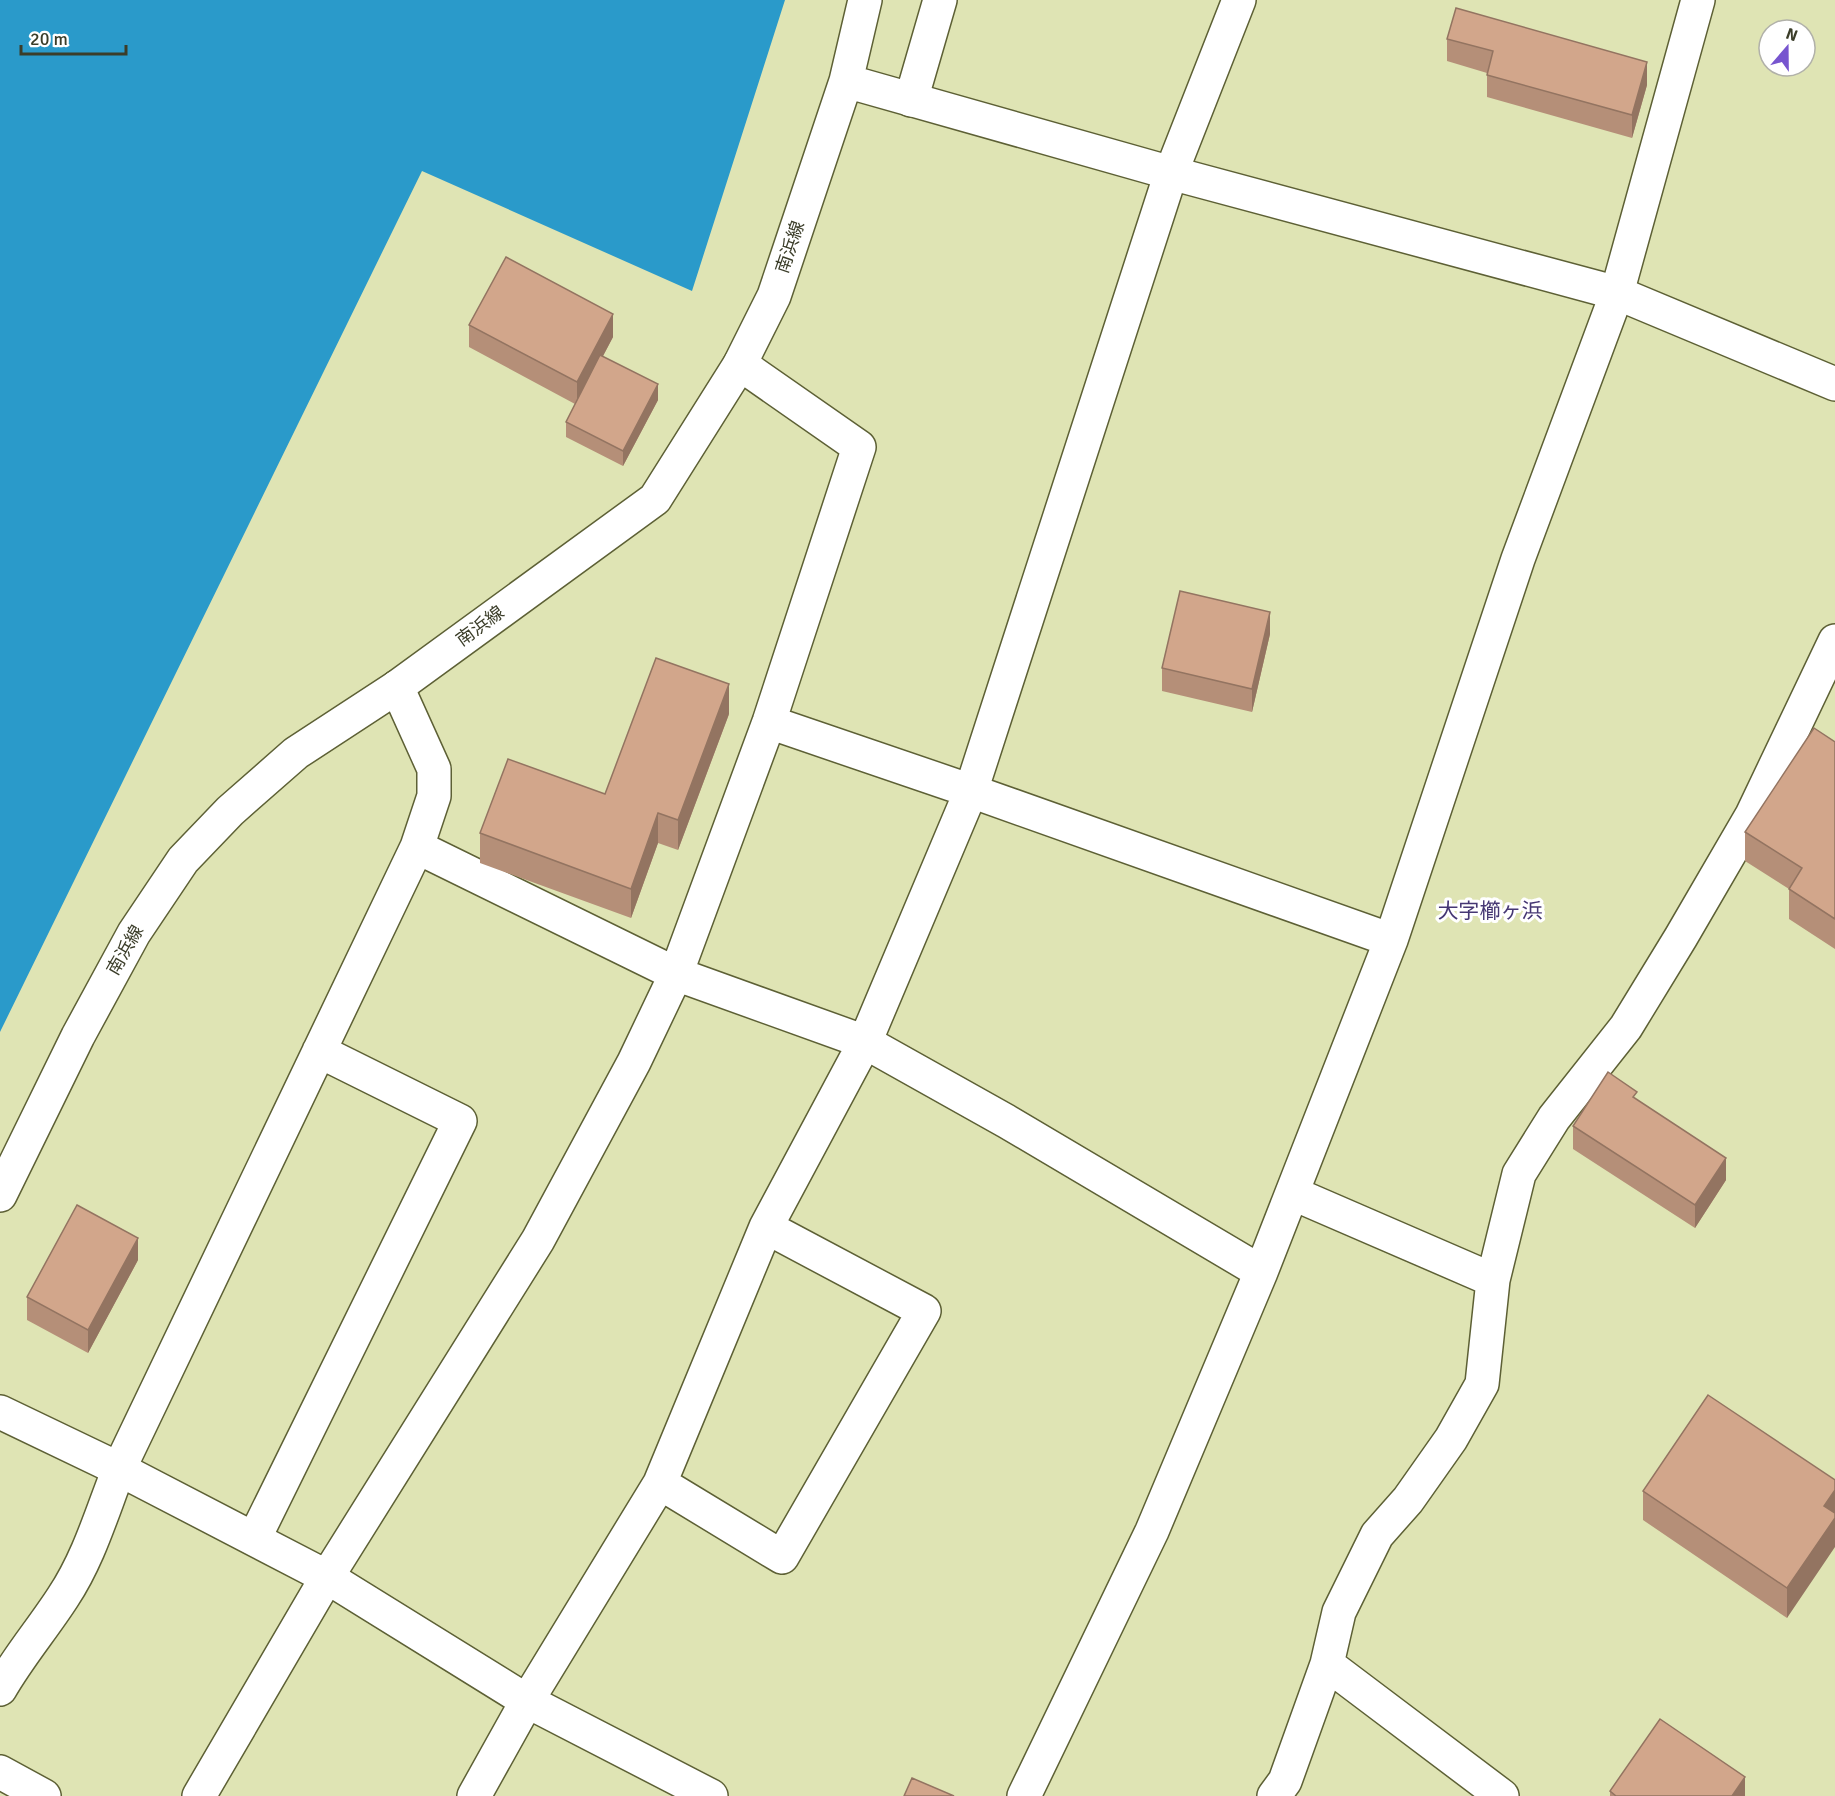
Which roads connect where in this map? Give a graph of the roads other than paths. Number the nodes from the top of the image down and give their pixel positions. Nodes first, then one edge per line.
1 (864, 0) edge
2 (940, 0) edge
3 (1239, 0) edge
4 (1698, 0) edge
5 (846, 81) junction
6 (911, 100) junction
7 (1171, 173) junction
8 (1617, 292) junction
9 (740, 364) junction
10 (1835, 384) edge
11 (1835, 641) edge
12 (397, 687) junction
13 (769, 722) junction
14 (971, 791) junction
15 (417, 847) junction
16 (1391, 940) junction
17 (676, 974) junction
18 (865, 1042) junction
19 (319, 1052) junction
20 (1292, 1193) junction
21 (0, 1196) edge
22 (766, 1227) junction
23 (1261, 1272) junction
24 (1493, 1280) junction
25 (0, 1412) edge
26 (119, 1469) junction
27 (660, 1483) junction
28 (254, 1539) junction
29 (327, 1577) junction
30 (1328, 1664) junction
31 (0, 1689) edge
32 (527, 1701) junction
33 (0, 1772) edge
34 (44, 1796) edge
35 (199, 1796) edge
36 (474, 1796) edge
37 (711, 1796) edge
38 (1024, 1796) edge
39 (1274, 1796) edge
40 (1502, 1796) edge

1 - 5 street, 南浜線
2 - 6 street
3 - 7 street
4 - 8 street
5 - 6 street
5 - 9 street, 南浜線
6 - 7 street
7 - 8 street
7 - 14 street
8 - 10 street
8 - 16 street
9 - 12 street, 南浜線
9 - 13 street
11 - 24 street
12 - 15 street
12 - 21 street, 南浜線
13 - 14 street
13 - 17 street
14 - 16 street
14 - 18 street
15 - 17 street
15 - 19 street
16 - 20 street
17 - 18 street
17 - 29 street
18 - 22 street
18 - 23 street
19 - 26 street
19 - 28 street
20 - 23 street
20 - 24 street
22 - 27 street
22 - 27 street
23 - 38 street
24 - 30 street
25 - 26 street
26 - 28 street
26 - 31 street
27 - 32 street
28 - 29 street
29 - 32 street
29 - 35 street
30 - 39 street
30 - 40 street
32 - 36 street
32 - 37 street
33 - 34 street

